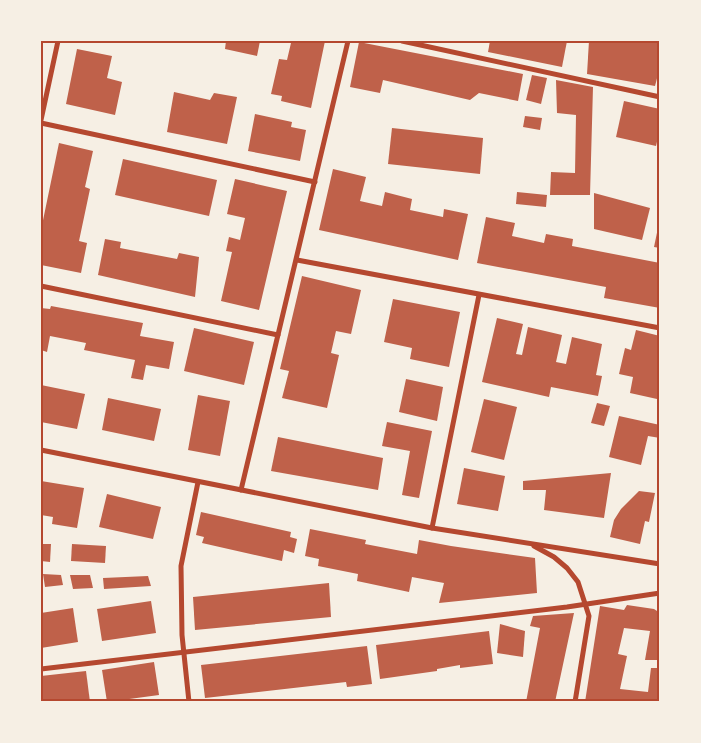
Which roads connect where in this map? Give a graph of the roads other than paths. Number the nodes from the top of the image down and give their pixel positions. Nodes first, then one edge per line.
1 (58, 41) edge
2 (348, 41) edge
3 (402, 41) edge
4 (660, 98) edge
5 (41, 121) edge
6 (315, 182) junction
7 (297, 260) junction
8 (41, 286) edge
9 (479, 295) junction
10 (660, 328) edge
11 (278, 335) junction
12 (41, 450) edge
13 (198, 482) junction
14 (241, 490) junction
15 (432, 528) junction
16 (532, 544) junction
17 (660, 564) edge
18 (660, 593) edge
19 (585, 605) junction
20 (184, 652) junction
21 (41, 668) edge
22 (189, 702) edge
23 (575, 702) edge

1 - 5 street
2 - 6 street
3 - 4 street
5 - 6 street
6 - 7 street
7 - 9 street
7 - 11 street
8 - 11 street
9 - 10 street
9 - 15 street
11 - 14 street
12 - 13 street
13 - 14 street
13 - 20 street
14 - 15 street
15 - 16 street
16 - 17 street
16 - 19 street
18 - 19 street
19 - 20 street
19 - 23 street
20 - 21 street
20 - 22 street

